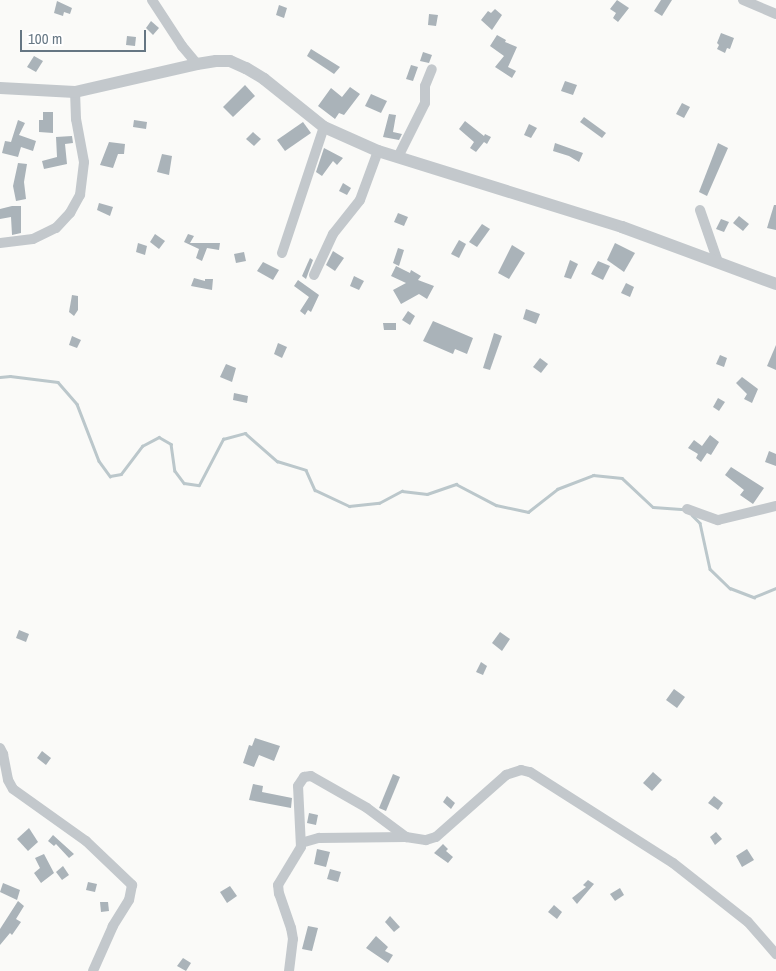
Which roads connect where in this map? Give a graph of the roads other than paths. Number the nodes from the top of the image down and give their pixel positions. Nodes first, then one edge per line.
1 (152, 0) edge
2 (743, 0) edge
3 (776, 14) edge
4 (197, 64) junction
5 (432, 69) dead end
6 (0, 88) edge
7 (75, 92) junction
8 (324, 127) junction
9 (378, 151) junction
10 (398, 157) junction
11 (700, 210) dead end
12 (0, 243) edge
13 (282, 253) dead end
14 (718, 262) junction
15 (314, 275) dead end
16 (776, 284) edge
17 (776, 506) edge
18 (687, 509) dead end
19 (0, 748) edge
20 (406, 837) junction
21 (301, 842) junction
22 (776, 954) edge
23 (92, 971) edge
24 (289, 971) edge

1 - 4 street
2 - 3 street
4 - 7 street
4 - 8 street
5 - 10 street
6 - 7 street
7 - 12 street
8 - 9 street
8 - 13 street
9 - 10 street
9 - 15 street
10 - 14 street
11 - 14 street
14 - 16 street
17 - 18 street
19 - 23 street
20 - 21 street
20 - 21 street
20 - 22 street
21 - 24 street

